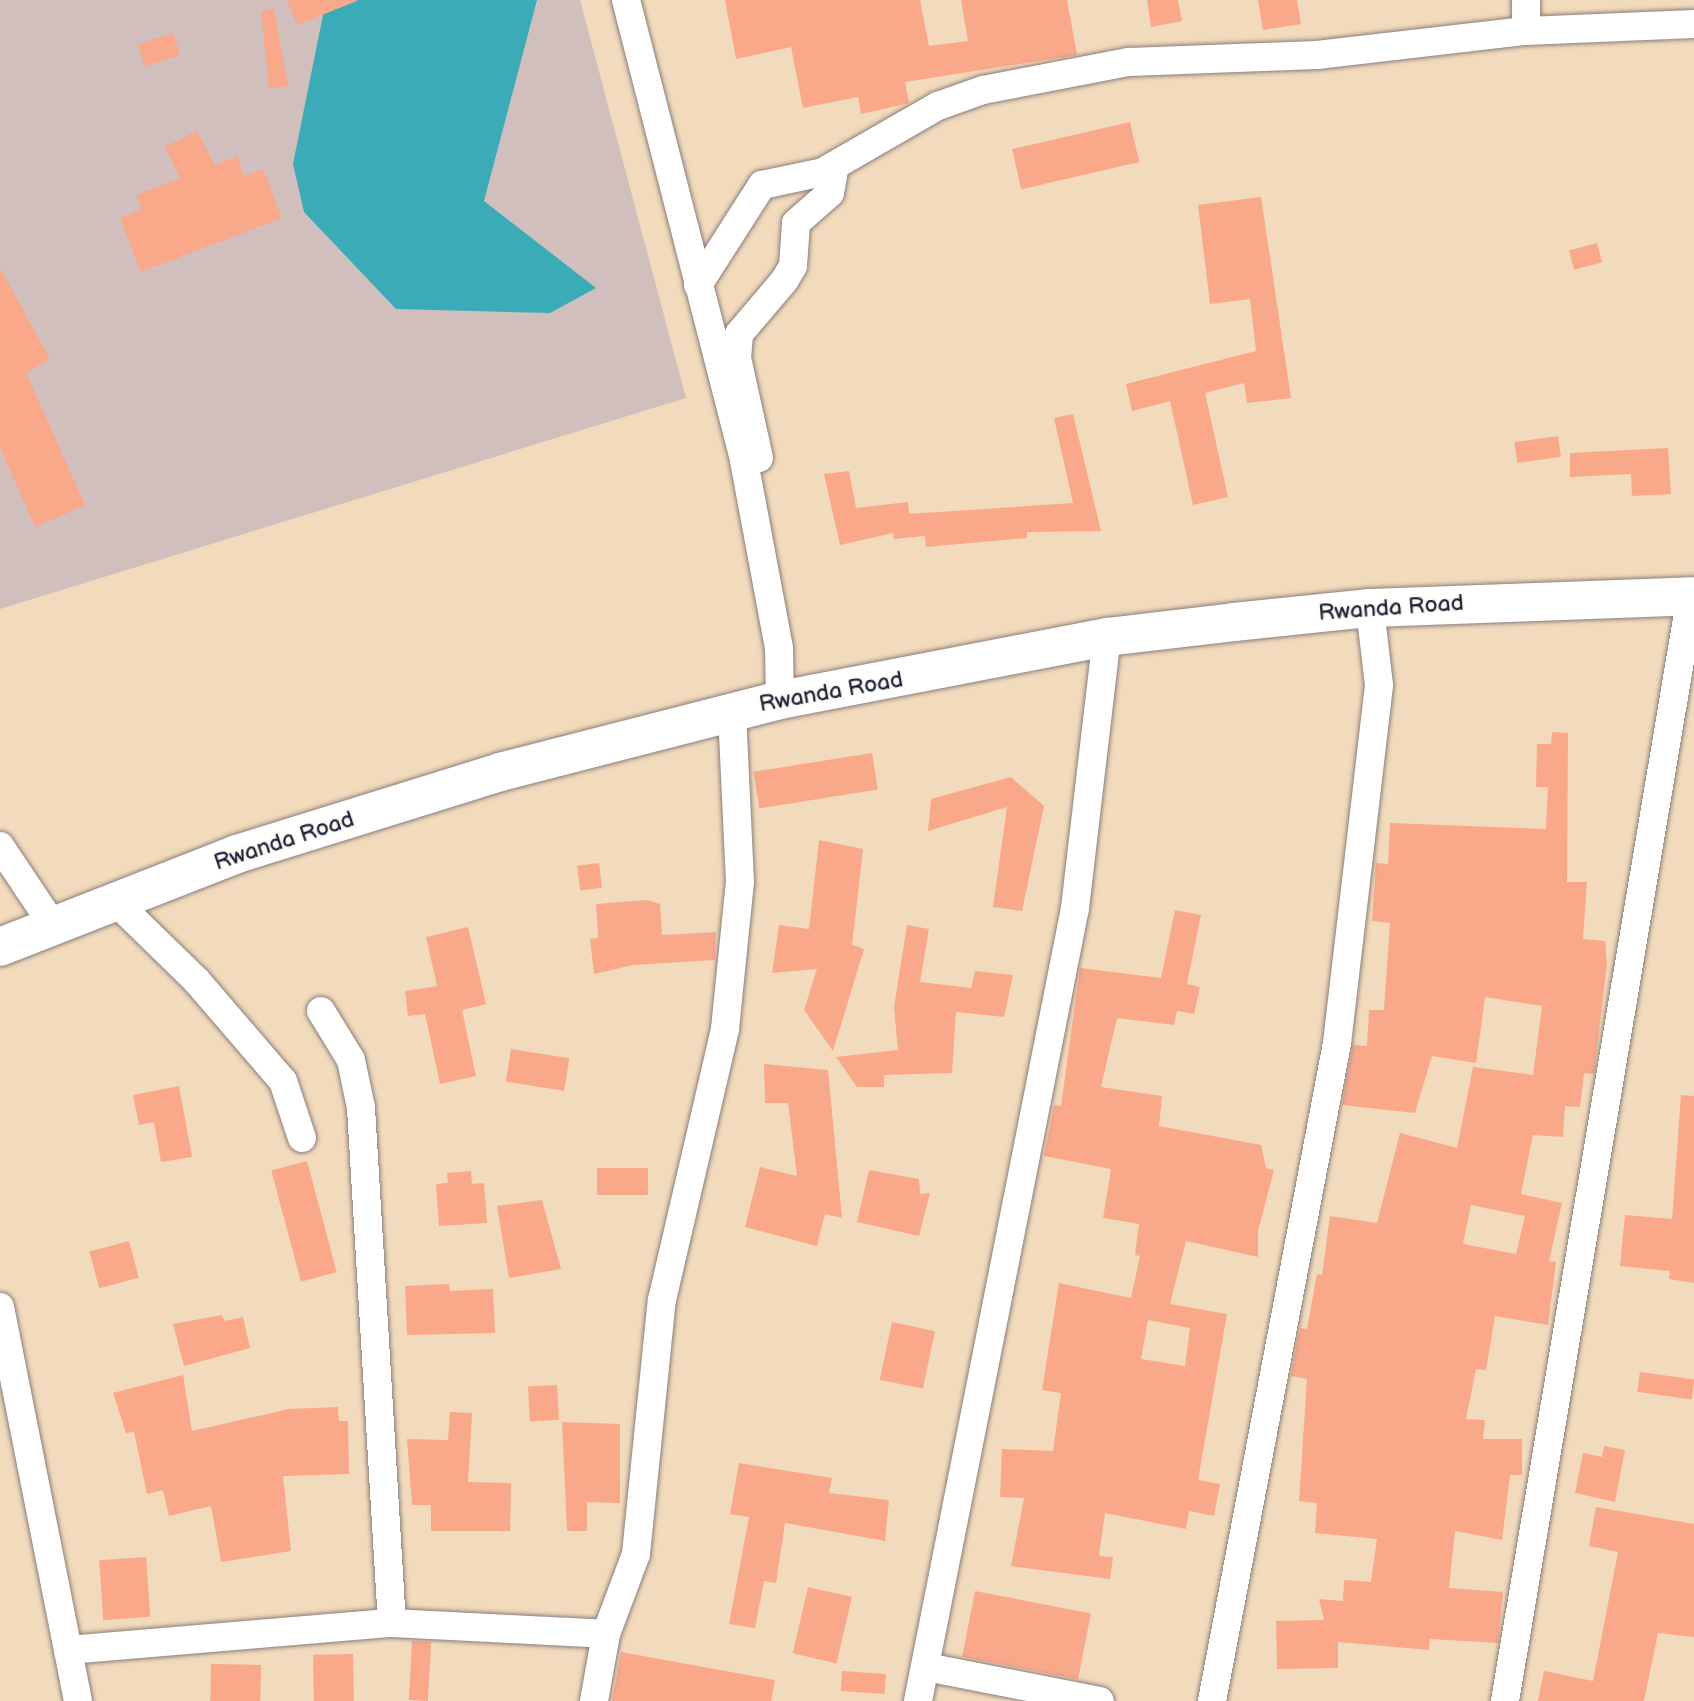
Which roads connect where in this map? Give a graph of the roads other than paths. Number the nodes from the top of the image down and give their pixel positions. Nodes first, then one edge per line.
1 (626, 0) edge
2 (1525, 0) edge
3 (1694, 24) edge
4 (1526, 31) junction
5 (835, 165) junction
6 (698, 285) junction
7 (746, 474) junction
8 (1693, 596) edge
9 (1370, 608) junction
10 (1107, 636) junction
11 (780, 700) junction
12 (732, 710) junction
13 (0, 846) edge
14 (116, 901) junction
15 (52, 924) junction
16 (0, 947) edge
17 (321, 1011) dead end
18 (302, 1138) dead end
19 (0, 1307) edge
20 (392, 1623) junction
21 (606, 1634) junction
22 (68, 1650) junction
23 (926, 1667) junction
24 (78, 1701) edge
25 (594, 1701) edge
26 (918, 1701) edge
27 (1100, 1701) edge
28 (1212, 1701) edge
29 (1504, 1701) edge

1 - 6 street
2 - 4 street
3 - 4 street
4 - 5 street
5 - 6 street
5 - 7 street
6 - 7 street
7 - 11 street
8 - 9 highway, Rwanda Road
8 - 29 street
9 - 10 highway, Rwanda Road
9 - 28 street
10 - 11 highway, Rwanda Road
10 - 23 street
11 - 12 highway, Rwanda Road
12 - 14 highway, Rwanda Road
12 - 21 street
13 - 15 street
14 - 15 highway, Rwanda Road
14 - 18 street
15 - 16 highway, Rwanda Road
17 - 20 street
19 - 22 street
20 - 21 street
20 - 22 street
21 - 25 street
22 - 24 street
23 - 26 street
23 - 27 street

